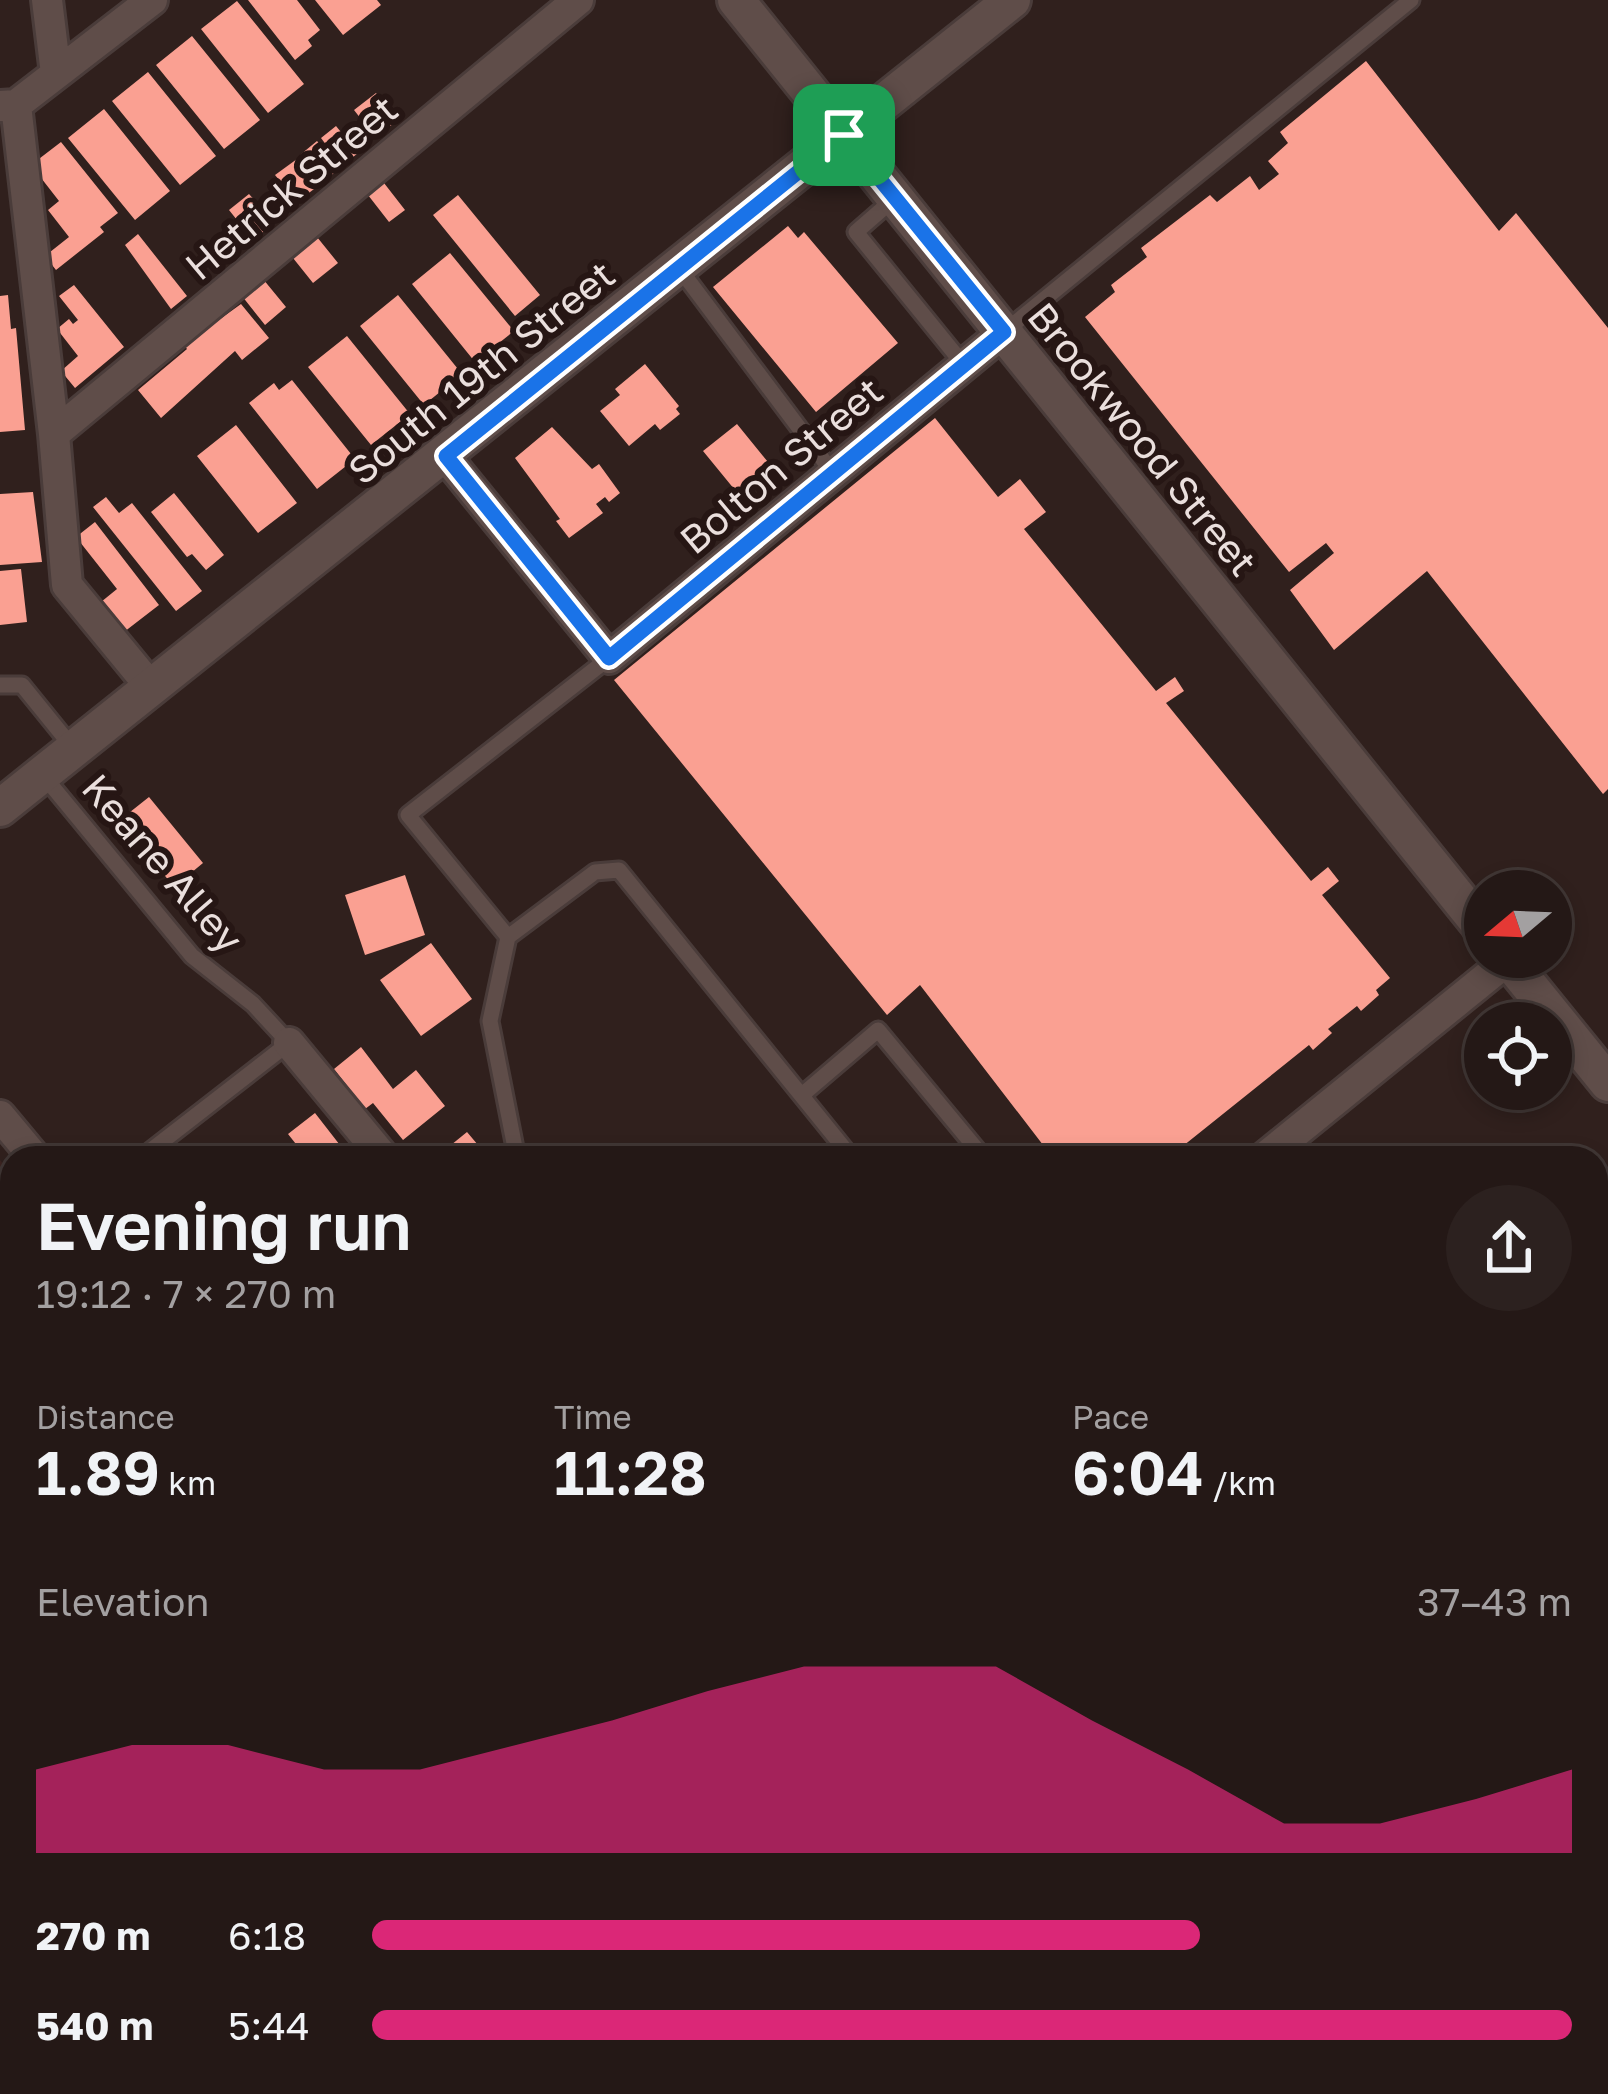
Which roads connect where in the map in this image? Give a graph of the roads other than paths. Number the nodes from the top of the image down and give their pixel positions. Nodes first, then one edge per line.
1 (47, 0) edge
2 (152, 0) edge
3 (578, 0) edge
4 (736, 0) edge
5 (1012, 0) edge
6 (1411, 0) edge
7 (56, 74) junction
8 (8, 105) edge
9 (844, 135) junction
10 (895, 197) junction
11 (679, 268) junction
12 (1004, 332) junction
13 (964, 365) junction
14 (54, 434) junction
15 (446, 456) junction
16 (832, 473) junction
17 (609, 658) junction
18 (0, 685) edge
19 (150, 686) junction
20 (73, 748) junction
21 (42, 773) junction
22 (0, 808) edge
23 (1464, 904) edge
24 (508, 937) junction
25 (1467, 978) edge
26 (1523, 978) edge
27 (289, 1043) junction
28 (1608, 1084) edge
29 (802, 1094) junction
30 (0, 1116) edge
31 (25, 1146) edge
32 (156, 1146) edge
33 (374, 1146) edge
34 (515, 1146) edge
35 (843, 1146) edge
36 (974, 1146) edge
37 (1278, 1146) edge

1 - 7 street
2 - 7 street
3 - 14 street, Hetrick Street
4 - 9 street, Brookwood Street
5 - 9 street, South 19th Street
6 - 12 lane
7 - 8 street
8 - 14 street
9 - 10 street, Brookwood Street
9 - 11 street, South 19th Street
10 - 12 street, Brookwood Street
10 - 13 lane
11 - 15 street, South 19th Street
11 - 16 lane
12 - 13 street, Bolton Street
12 - 23 street, Brookwood Street
13 - 16 street, Bolton Street
14 - 19 street
15 - 17 street
15 - 19 street, South 19th Street
16 - 17 street, Bolton Street
17 - 24 lane
18 - 20 lane
19 - 20 street, South 19th Street
20 - 21 street, South 19th Street
21 - 22 street, South 19th Street
21 - 27 lane, Keane Alley
24 - 29 lane
24 - 34 lane
25 - 37 street
26 - 28 street, Brookwood Street
27 - 32 lane
27 - 33 street
29 - 35 lane
29 - 36 lane
30 - 31 street

